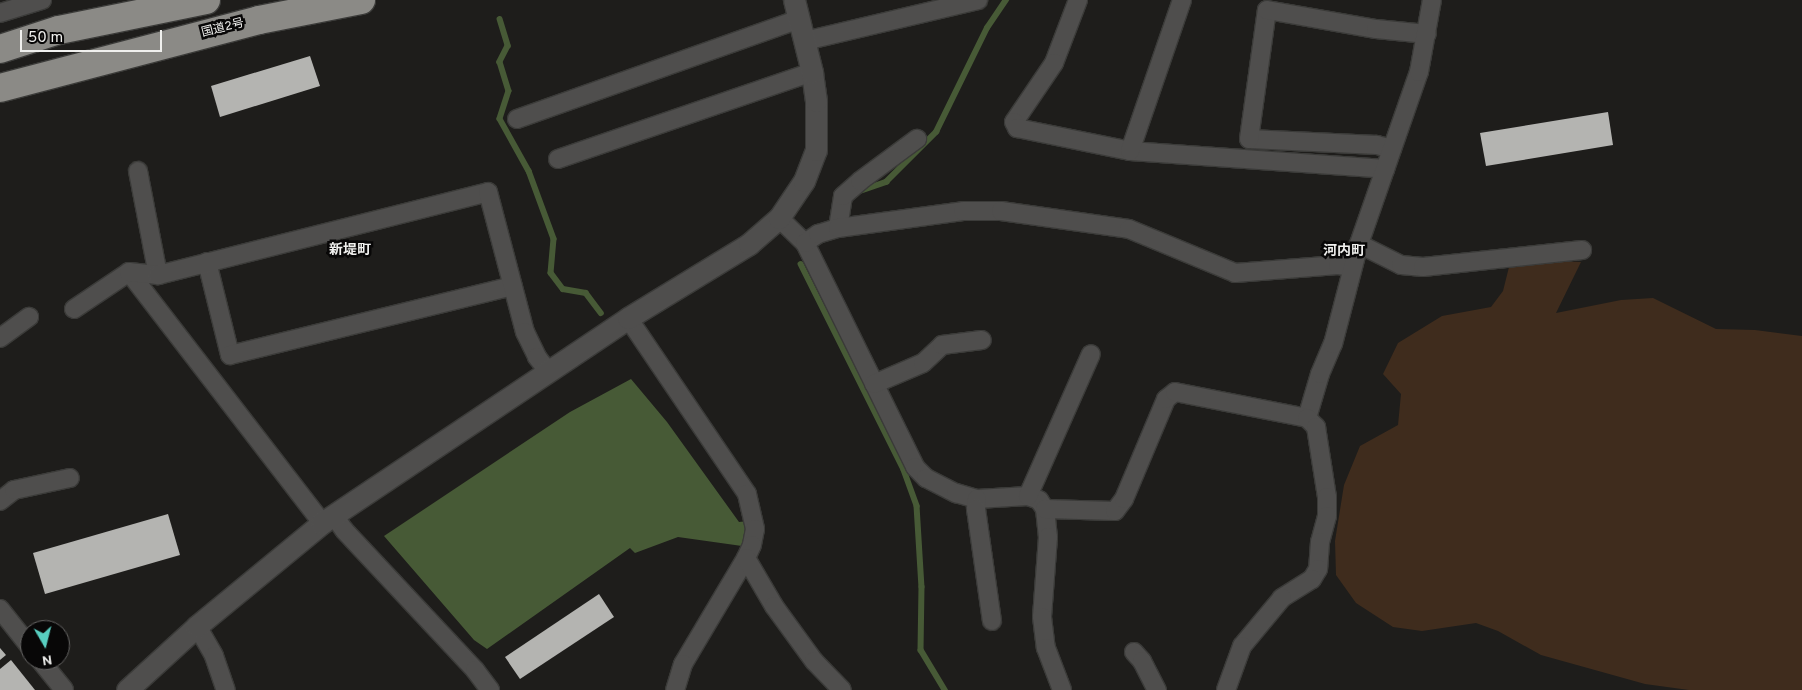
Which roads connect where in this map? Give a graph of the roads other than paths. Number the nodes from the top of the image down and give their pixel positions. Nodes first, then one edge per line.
1 (42, 0) edge
2 (206, 0) edge
3 (361, 0) edge
4 (978, 0) edge
5 (1078, 0) edge
6 (1182, 0) edge
7 (1432, 0) edge
8 (797, 9) edge
9 (0, 13) edge
10 (1427, 34) junction
11 (805, 41) junction
12 (0, 49) edge
13 (812, 72) junction
14 (0, 88) edge
15 (517, 119) dead end
16 (917, 139) dead end
17 (1392, 149) junction
18 (1130, 151) junction
19 (558, 159) dead end
20 (1385, 169) junction
21 (138, 171) dead end
22 (779, 218) junction
23 (838, 228) junction
24 (805, 243) junction
25 (1359, 244) junction
26 (1582, 250) dead end
27 (207, 262) junction
28 (1352, 267) junction
29 (129, 272) junction
30 (158, 275) junction
31 (513, 286) junction
32 (74, 309) dead end
33 (29, 317) dead end
34 (628, 318) junction
35 (0, 338) edge
36 (982, 340) dead end
37 (1091, 354) dead end
38 (548, 371) junction
39 (874, 384) junction
40 (1307, 418) junction
41 (70, 478) dead end
42 (1028, 496) junction
43 (977, 499) junction
44 (0, 501) edge
45 (1045, 509) junction
46 (328, 520) junction
47 (746, 558) junction
48 (0, 610) edge
49 (992, 621) dead end
50 (197, 626) junction
51 (20, 635) edge
52 (1134, 652) dead end
53 (48, 670) edge
54 (64, 690) edge
55 (127, 690) edge
56 (226, 690) edge
57 (490, 690) edge
58 (676, 690) edge
59 (842, 690) edge
60 (1062, 690) edge
61 (1157, 690) edge
62 (1226, 690) edge

1 - 9 street
2 - 12 highway
3 - 14 highway, 国道2号
4 - 11 street
5 - 18 street
6 - 18 street
7 - 10 street
8 - 11 street
8 - 15 street
10 - 17 street
10 - 17 street
11 - 13 street
13 - 19 street
13 - 22 street
16 - 23 street
17 - 20 street
18 - 20 street
20 - 25 street
21 - 30 street
22 - 24 street
22 - 34 street
23 - 24 street
23 - 28 street
24 - 39 street
25 - 26 street
25 - 28 street
27 - 30 street
27 - 31 street
27 - 31 street
28 - 40 street
29 - 30 street
29 - 32 street
29 - 46 street
31 - 38 street
33 - 35 street
34 - 38 street
34 - 47 street
36 - 39 street
37 - 42 street
38 - 46 street
39 - 43 street
40 - 45 street
40 - 62 street
41 - 44 street
42 - 43 street
42 - 45 street
43 - 49 street
45 - 60 street
46 - 50 street
46 - 57 street
47 - 58 street
47 - 59 street
48 - 51 street
50 - 55 street
50 - 56 street
52 - 61 street
53 - 54 street

